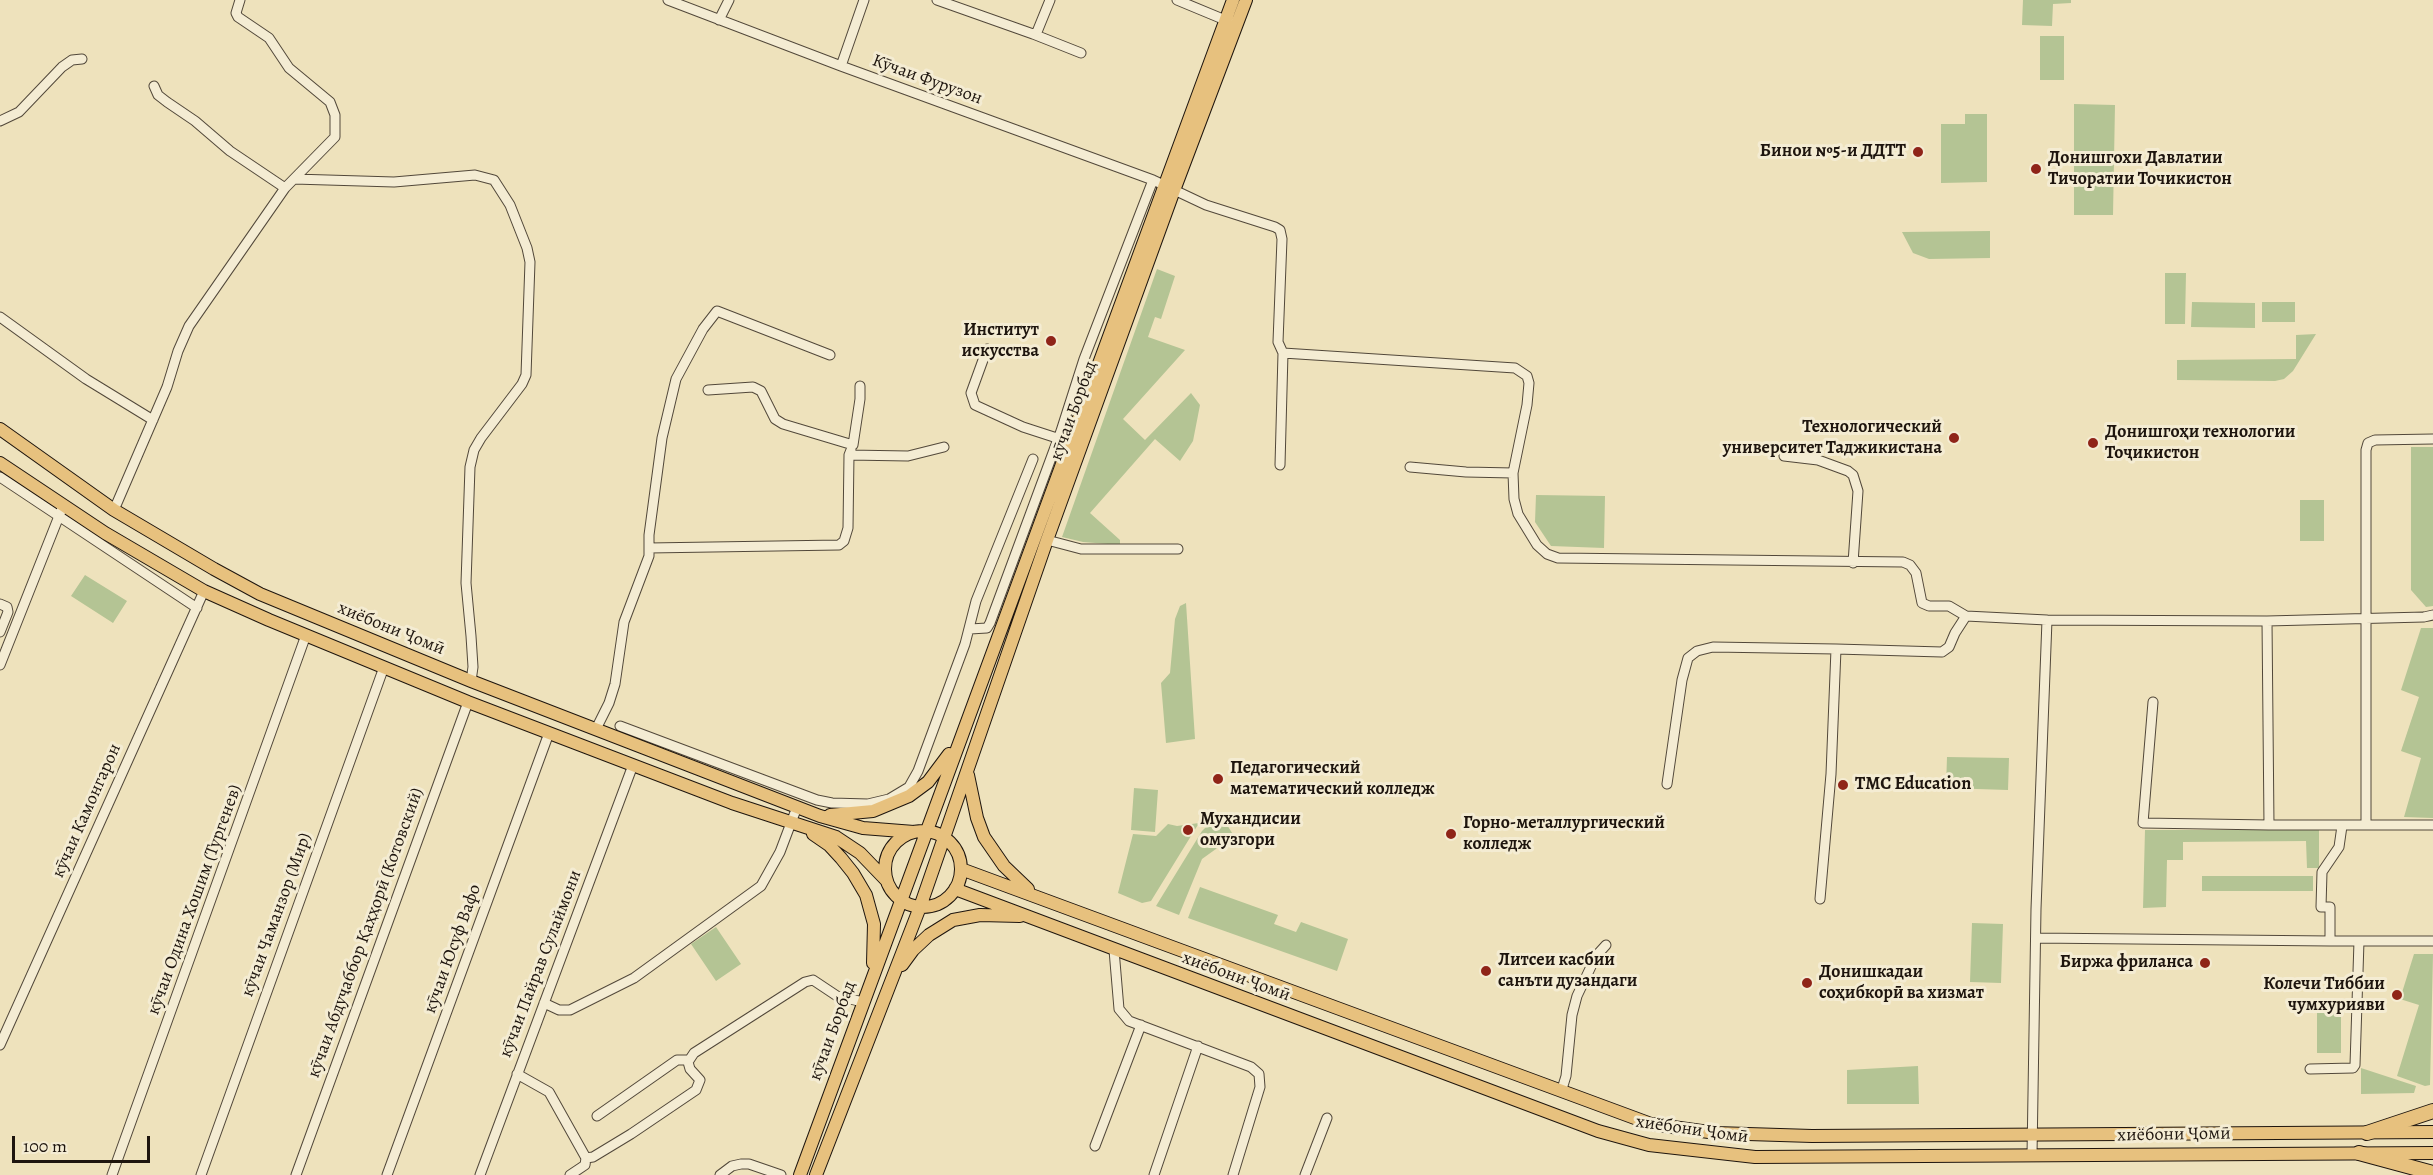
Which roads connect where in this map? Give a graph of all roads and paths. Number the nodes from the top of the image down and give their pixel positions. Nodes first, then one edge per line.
1 (240, 0) edge
2 (668, 0) edge
3 (729, 0) edge
4 (864, 0) edge
5 (937, 0) edge
6 (1050, 0) edge
7 (1177, 0) edge
8 (1233, 0) edge
9 (1246, 0) edge
10 (718, 20) junction
11 (1231, 22) junction
12 (1033, 34) junction
13 (1081, 53) dead end
14 (82, 59) dead end
15 (841, 66) junction
16 (154, 86) dead end
17 (0, 122) edge
18 (294, 179) junction
19 (1163, 185) junction
20 (285, 188) junction
21 (0, 317) edge
22 (987, 349) dead end
23 (1283, 353) junction
24 (830, 355) dead end
25 (860, 386) dead end
26 (708, 390) dead end
27 (153, 420) junction
28 (0, 429) edge
29 (2433, 439) edge
30 (1063, 440) junction
31 (853, 445) junction
32 (944, 447) dead end
33 (849, 455) junction
34 (1784, 456) dead end
35 (1033, 459) dead end
36 (0, 463) edge
37 (1280, 465) dead end
38 (1410, 467) dead end
39 (1513, 473) junction
40 (0, 477) edge
41 (114, 510) junction
42 (61, 512) junction
43 (1047, 540) junction
44 (649, 548) junction
45 (1178, 549) dead end
46 (1853, 563) junction
47 (204, 591) junction
48 (0, 604) edge
49 (197, 608) junction
50 (2433, 615) edge
51 (1966, 616) junction
52 (2367, 619) junction
53 (2046, 620) junction
54 (2267, 621) junction
55 (970, 628) junction
56 (0, 632) edge
57 (306, 635) junction
58 (373, 641) junction
59 (1836, 649) junction
60 (364, 659) junction
61 (0, 665) edge
62 (384, 667) junction
63 (471, 681) junction
64 (468, 702) junction
65 (2152, 702) dead end
66 (620, 726) dead end
67 (596, 729) junction
68 (549, 733) junction
69 (957, 744) junction
70 (633, 765) junction
71 (968, 774) junction
72 (741, 778) junction
73 (1667, 784) dead end
74 (915, 787) junction
75 (797, 807) junction
76 (872, 808) junction
77 (820, 816) junction
78 (797, 824) junction
79 (2366, 824) junction
80 (2269, 825) junction
81 (2433, 825) edge
82 (2342, 826) junction
83 (920, 832) junction
84 (944, 837) junction
85 (961, 869) junction
86 (886, 880) junction
87 (955, 890) junction
88 (1036, 895) junction
89 (900, 899) junction
90 (1820, 899) dead end
91 (920, 907) junction
92 (1030, 917) junction
93 (2036, 938) junction
94 (2330, 941) junction
95 (2359, 941) junction
96 (2433, 941) edge
97 (1606, 945) dead end
98 (1114, 950) junction
99 (872, 978) junction
100 (891, 981) junction
101 (863, 1002) junction
102 (544, 1003) junction
103 (1141, 1025) junction
104 (0, 1045) edge
105 (1198, 1046) junction
106 (1456, 1053) junction
107 (688, 1060) junction
108 (2310, 1069) dead end
109 (517, 1074) junction
110 (1446, 1074) junction
111 (1562, 1089) dead end
112 (2433, 1111) edge
113 (597, 1116) dead end
114 (1327, 1118) dead end
115 (2433, 1132) edge
116 (2367, 1133) junction
117 (2031, 1134) junction
118 (1095, 1146) dead end
119 (2359, 1153) junction
120 (2433, 1153) edge
121 (2032, 1155) junction
122 (586, 1158) junction
123 (2433, 1173) edge
124 (112, 1175) edge
125 (201, 1175) edge
126 (296, 1175) edge
127 (387, 1175) edge
128 (480, 1175) edge
129 (570, 1175) edge
130 (720, 1175) edge
131 (781, 1175) edge
132 (800, 1175) edge
133 (816, 1175) edge
134 (1154, 1175) edge
135 (1233, 1175) edge
136 (1305, 1175) edge

1 - 18 street
2 - 10 street, Кӯчаи Фурузон
3 - 10 street
4 - 15 street
5 - 12 street
6 - 12 street
7 - 11 street
8 - 11 main road, кӯчаи Борбад
9 - 11 main road, кӯчаи Борбад
10 - 15 street, Кӯчаи Фурузон
11 - 19 main road, кӯчаи Борбад
12 - 13 street
14 - 17 street
15 - 19 street, Кӯчаи Фурузон
16 - 20 street
18 - 20 street
18 - 63 street
19 - 23 street, Кӯчаи Фурузон
19 - 30 main road, кӯчаи Борбад
19 - 43 main road, кӯчаи Борбад
20 - 27 street
21 - 27 street
22 - 30 street
23 - 37 street
23 - 39 street
24 - 44 street
25 - 31 street
26 - 31 street
27 - 41 street
28 - 41 main road, хиёбони Ҷомӣ
29 - 52 street
30 - 55 street
30 - 69 main road, кӯчаи Борбад
31 - 33 street
32 - 33 street
33 - 44 street
34 - 46 street
35 - 55 street
36 - 42 main road, хиёбони Ҷомӣ
38 - 39 street
39 - 46 street
40 - 42 street
41 - 58 main road, хиёбони Ҷомӣ
42 - 47 main road, хиёбони Ҷомӣ
42 - 49 street
42 - 61 street
43 - 45 street
43 - 71 main road, кӯчаи Борбад
44 - 67 street
46 - 51 street
47 - 49 street, кӯчаи Камонгарон
47 - 57 main road, хиёбони Ҷомӣ
48 - 56 street
49 - 104 street, кӯчаи Камонгарон
50 - 52 street
51 - 53 street
51 - 59 street
52 - 54 street
52 - 79 street
53 - 54 street
53 - 93 street
54 - 80 street
55 - 74 street
57 - 60 main road, хиёбони Ҷомӣ
57 - 124 street, кӯчаи Одина Хошим (Тургенев)
58 - 60 main road
58 - 63 main road, хиёбони Ҷомӣ
59 - 73 street
59 - 90 street
60 - 62 main road, хиёбони Ҷомӣ
62 - 64 main road, хиёбони Ҷомӣ
62 - 125 street, кӯчаи Чаманзор (Мир)
63 - 67 main road, хиёбони Ҷомӣ
64 - 68 main road, хиёбони Ҷомӣ
64 - 126 street, кӯчаи Абдуҷаббор Қаҳҳорӣ (Котовский)
65 - 80 street
66 - 72 street
67 - 72 main road, хиёбони Ҷомӣ
68 - 70 main road, хиёбони Ҷомӣ
68 - 127 street, кӯчаи Юсуф Вафо
69 - 74 main road
69 - 83 main road, кӯчаи Борбад
70 - 78 main road, хиёбони Ҷомӣ
70 - 102 street, кӯчаи Пайрав Сулаймони
71 - 84 main road, кӯчаи Борбад
71 - 88 main road
72 - 75 main road, хиёбони Ҷомӣ
72 - 76 street
74 - 76 main road
75 - 77 main road, хиёбони Ҷомӣ
75 - 78 street
76 - 77 main road
77 - 83 main road, хиёбони Ҷомӣ
78 - 86 main road
78 - 99 main road
78 - 102 street
79 - 81 street
79 - 82 street
80 - 82 street
82 - 94 street
83 - 84 main road
83 - 86 main road
83 - 89 main road, кӯчаи Борбад
84 - 85 main road
84 - 91 main road, кӯчаи Борбад
85 - 87 main road
85 - 88 main road, хиёбони Ҷомӣ
86 - 89 main road
87 - 91 main road
87 - 92 main road, хиёбони Ҷомӣ
88 - 106 main road, хиёбони Ҷомӣ
89 - 91 main road
89 - 99 main road, кӯчаи Борбад
91 - 100 main road, кӯчаи Борбад
92 - 98 main road, хиёбони Ҷомӣ
92 - 100 main road
93 - 94 street
93 - 117 street
94 - 95 street
95 - 96 street
95 - 108 street
97 - 111 street
98 - 103 street
98 - 110 main road, хиёбони Ҷомӣ
99 - 101 main road, кӯчаи Борбад
100 - 133 main road, кӯчаи Борбад
101 - 107 street
101 - 132 main road, кӯчаи Борбад
102 - 109 street, кӯчаи Пайрав Сулаймони
103 - 105 street
103 - 118 street
105 - 134 street
105 - 135 street
106 - 110 main road
106 - 117 main road, хиёбони Ҷомӣ
107 - 113 street
107 - 122 street
109 - 122 street
109 - 128 street, кӯчаи Пайрав Сулаймони
110 - 121 main road, хиёбони Ҷомӣ
112 - 116 highway
114 - 136 street
115 - 116 main road, хиёбони Ҷомӣ
116 - 117 main road, хиёбони Ҷомӣ
117 - 121 street
119 - 120 main road, хиёбони Ҷомӣ
119 - 121 main road, хиёбони Ҷомӣ
119 - 123 highway
122 - 129 street
130 - 131 street

